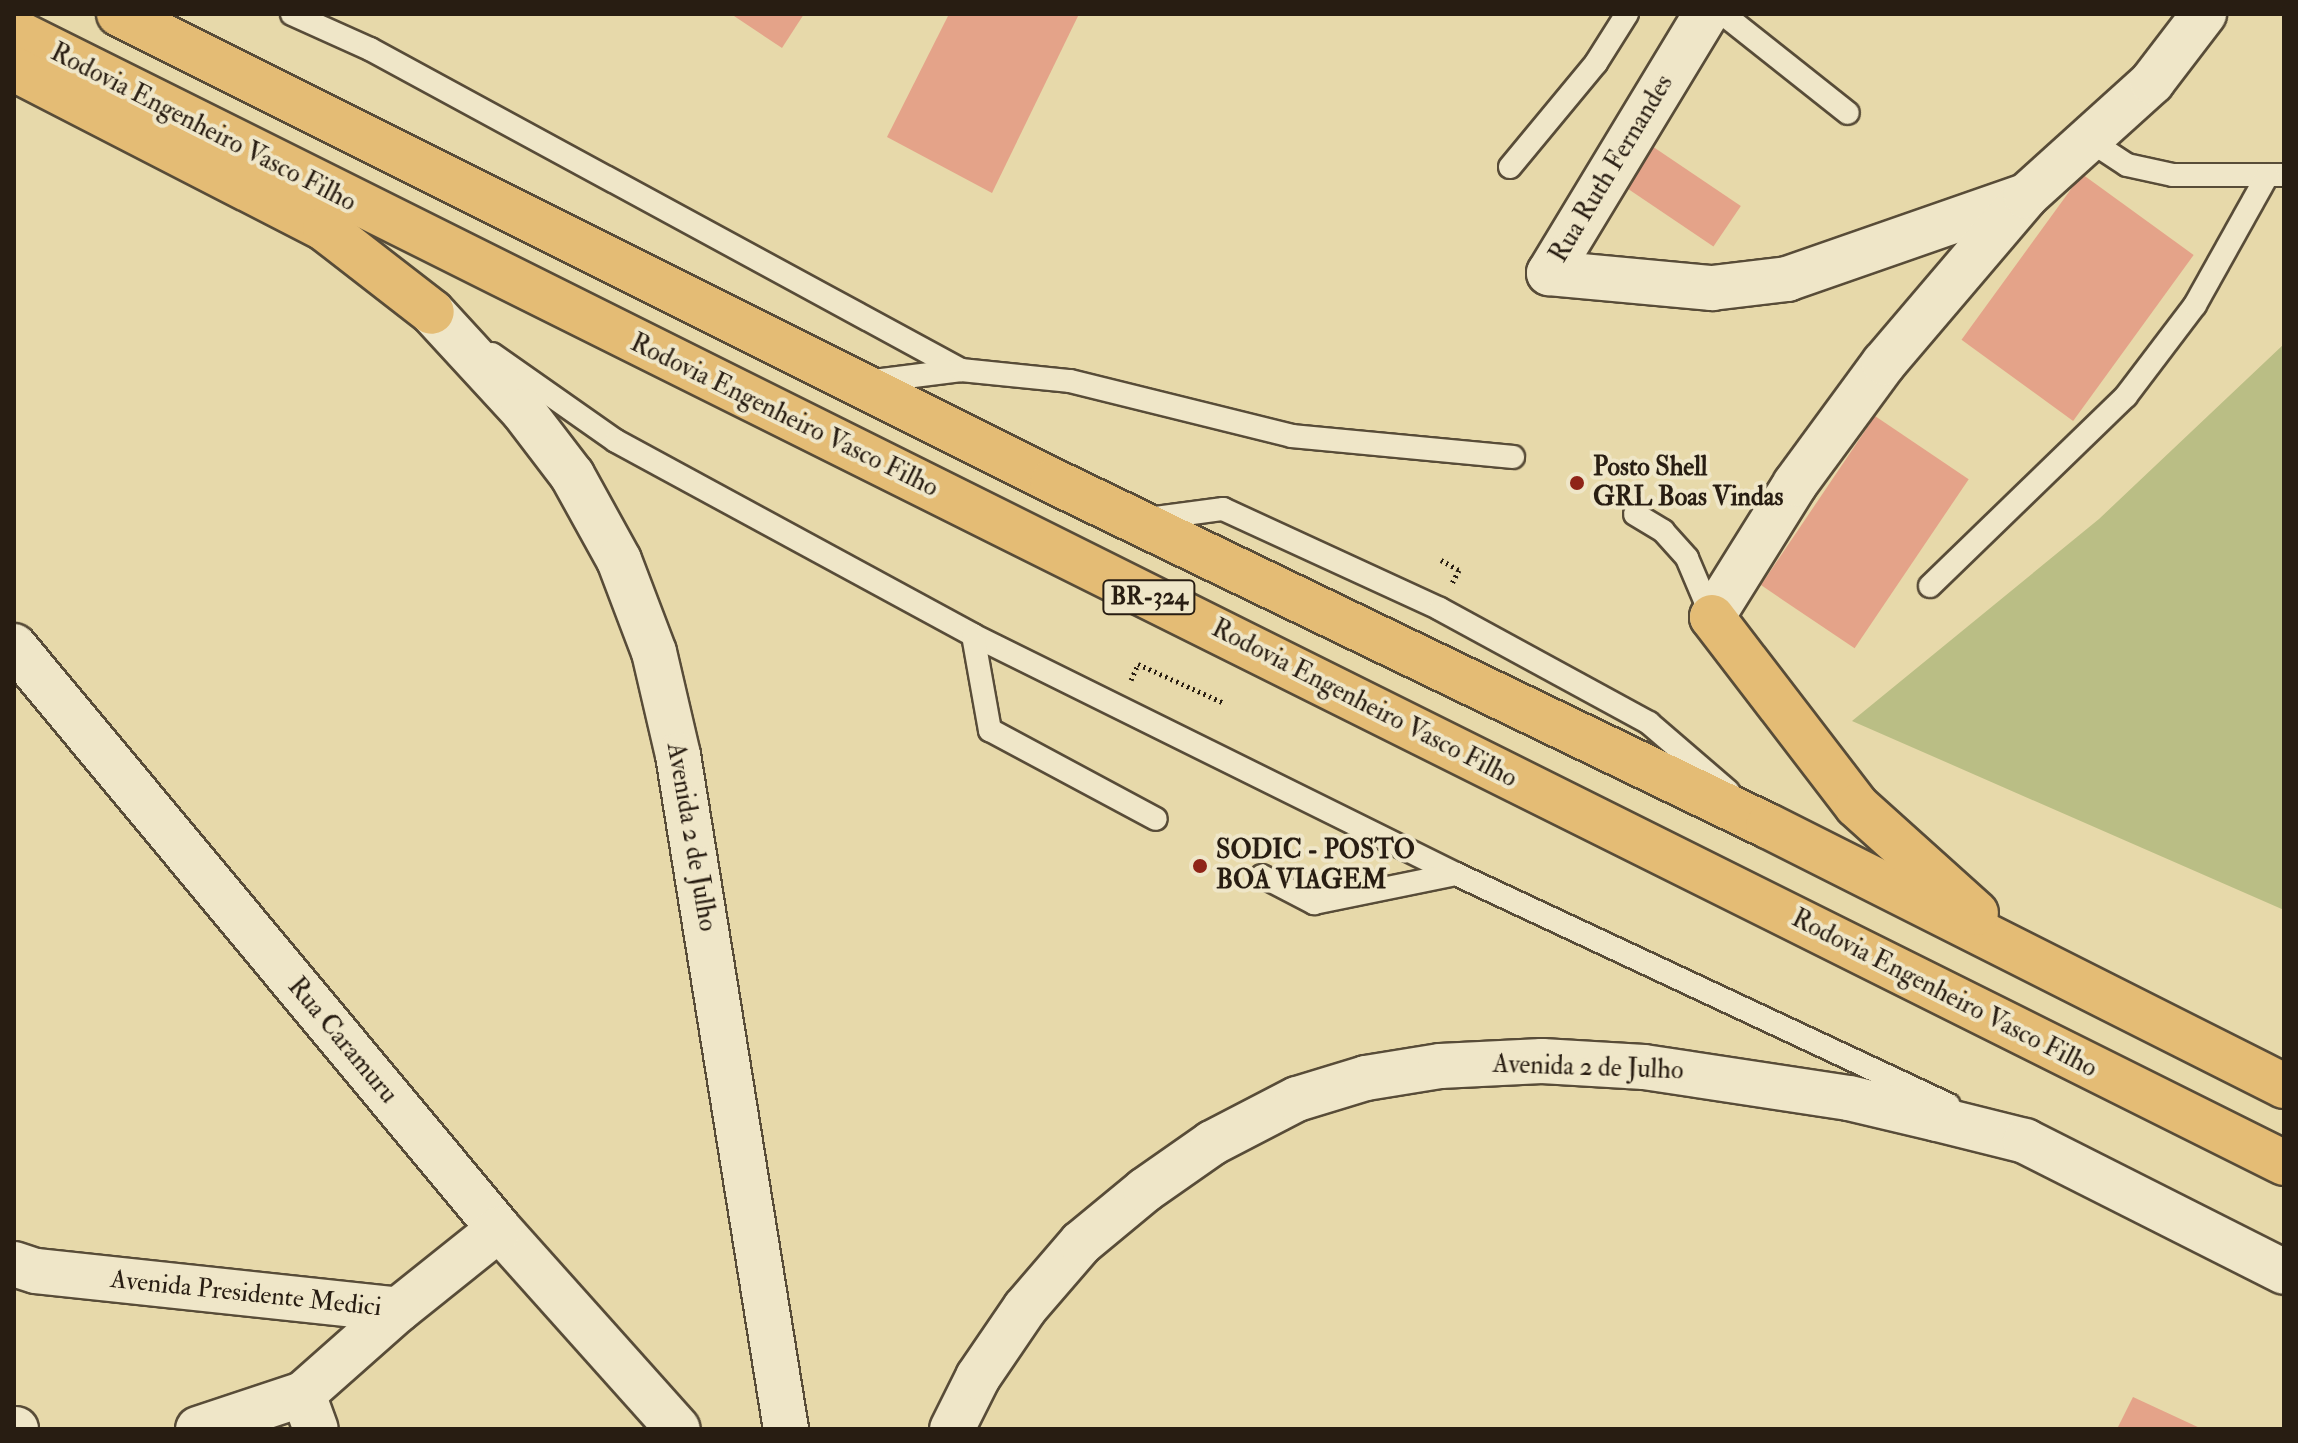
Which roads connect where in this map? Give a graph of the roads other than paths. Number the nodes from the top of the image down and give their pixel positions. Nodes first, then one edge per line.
1 (119, 14) edge
2 (292, 14) edge
3 (1627, 14) edge
4 (1706, 14) edge
5 (1723, 14) edge
6 (2204, 14) edge
7 (14, 31) edge
8 (14, 69) edge
9 (1848, 113) dead end
10 (2089, 140) junction
11 (1510, 167) dead end
12 (2276, 176) edge
13 (2026, 196) junction
14 (432, 312) junction
15 (961, 370) junction
16 (857, 383) junction
17 (1513, 457) dead end
18 (1635, 514) dead end
19 (1930, 586) dead end
20 (1712, 617) junction
21 (973, 635) junction
22 (14, 646) edge
23 (1156, 819) dead end
24 (1456, 874) junction
25 (1262, 876) dead end
26 (2085, 985) junction
27 (2284, 1086) edge
28 (2025, 1141) junction
29 (2284, 1163) edge
30 (499, 1229) junction
31 (14, 1264) edge
32 (2284, 1272) edge
33 (398, 1310) junction
34 (310, 1411) edge
35 (198, 1429) edge
36 (678, 1429) edge
37 (786, 1429) edge
38 (952, 1429) edge

1 - 16 highway, BR-324
2 - 15 lane
3 - 11 lane
4 - 13 street, Rua Ruth Fernandes
5 - 9 lane
6 - 10 street, Rua Ruth Fernandes
7 - 29 highway, Rodovia Engenheiro Vasco Filho / BR-324
8 - 14 highway
10 - 12 lane
10 - 13 street, Rua Ruth Fernandes
12 - 19 lane
13 - 20 street, Rua Ruth Fernandes
14 - 21 lane
14 - 37 street, Avenida 2 de Julho
15 - 16 lane
15 - 17 lane
16 - 26 highway, BR-324
18 - 20 lane
20 - 26 highway
21 - 23 lane
21 - 24 lane
22 - 30 street, Rua Caramuru
24 - 25 lane
24 - 28 lane
26 - 27 highway, BR-324
28 - 32 street, Avenida 2 de Julho
28 - 38 street, Avenida 2 de Julho
30 - 33 street, Avenida Presidente Medici
30 - 36 street, Rua Caramuru
31 - 33 street, Avenida Presidente Medici
33 - 34 street
34 - 35 street

